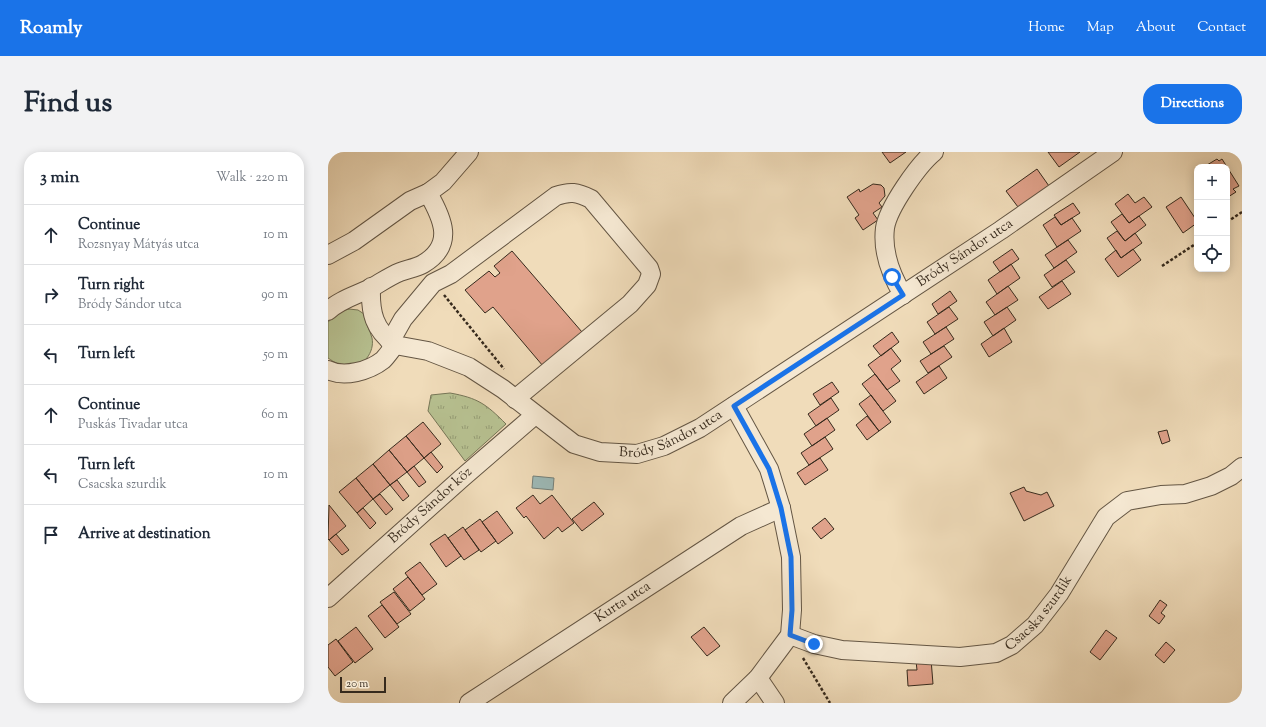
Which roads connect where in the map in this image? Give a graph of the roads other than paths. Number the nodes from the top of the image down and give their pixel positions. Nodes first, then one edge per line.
1 (469, 152) edge
2 (934, 152) edge
3 (1113, 152) edge
4 (428, 193) junction
5 (328, 255) edge
6 (371, 288) junction
7 (903, 295) junction
8 (328, 311) edge
9 (393, 343) junction
10 (328, 370) edge
11 (519, 396) junction
12 (734, 406) junction
13 (535, 415) junction
14 (1242, 467) edge
15 (781, 508) junction
16 (328, 598) edge
17 (790, 635) junction
18 (758, 678) junction
19 (469, 703) edge
20 (732, 703) edge
21 (775, 703) edge

1 - 4 street
2 - 7 street
3 - 7 street, Bródy Sándor utca
4 - 5 street
4 - 6 street
6 - 8 street
6 - 9 street
7 - 12 street, Bródy Sándor utca
9 - 10 street
9 - 11 street, Bródy Sándor utca
9 - 11 street
11 - 13 street, Bródy Sándor utca
12 - 13 street, Bródy Sándor utca
12 - 15 street
13 - 16 street, Bródy Sándor köz
14 - 17 street, Csacska szurdik
15 - 17 street
15 - 19 street, Kurta utca
17 - 18 street
18 - 20 street
18 - 21 street

